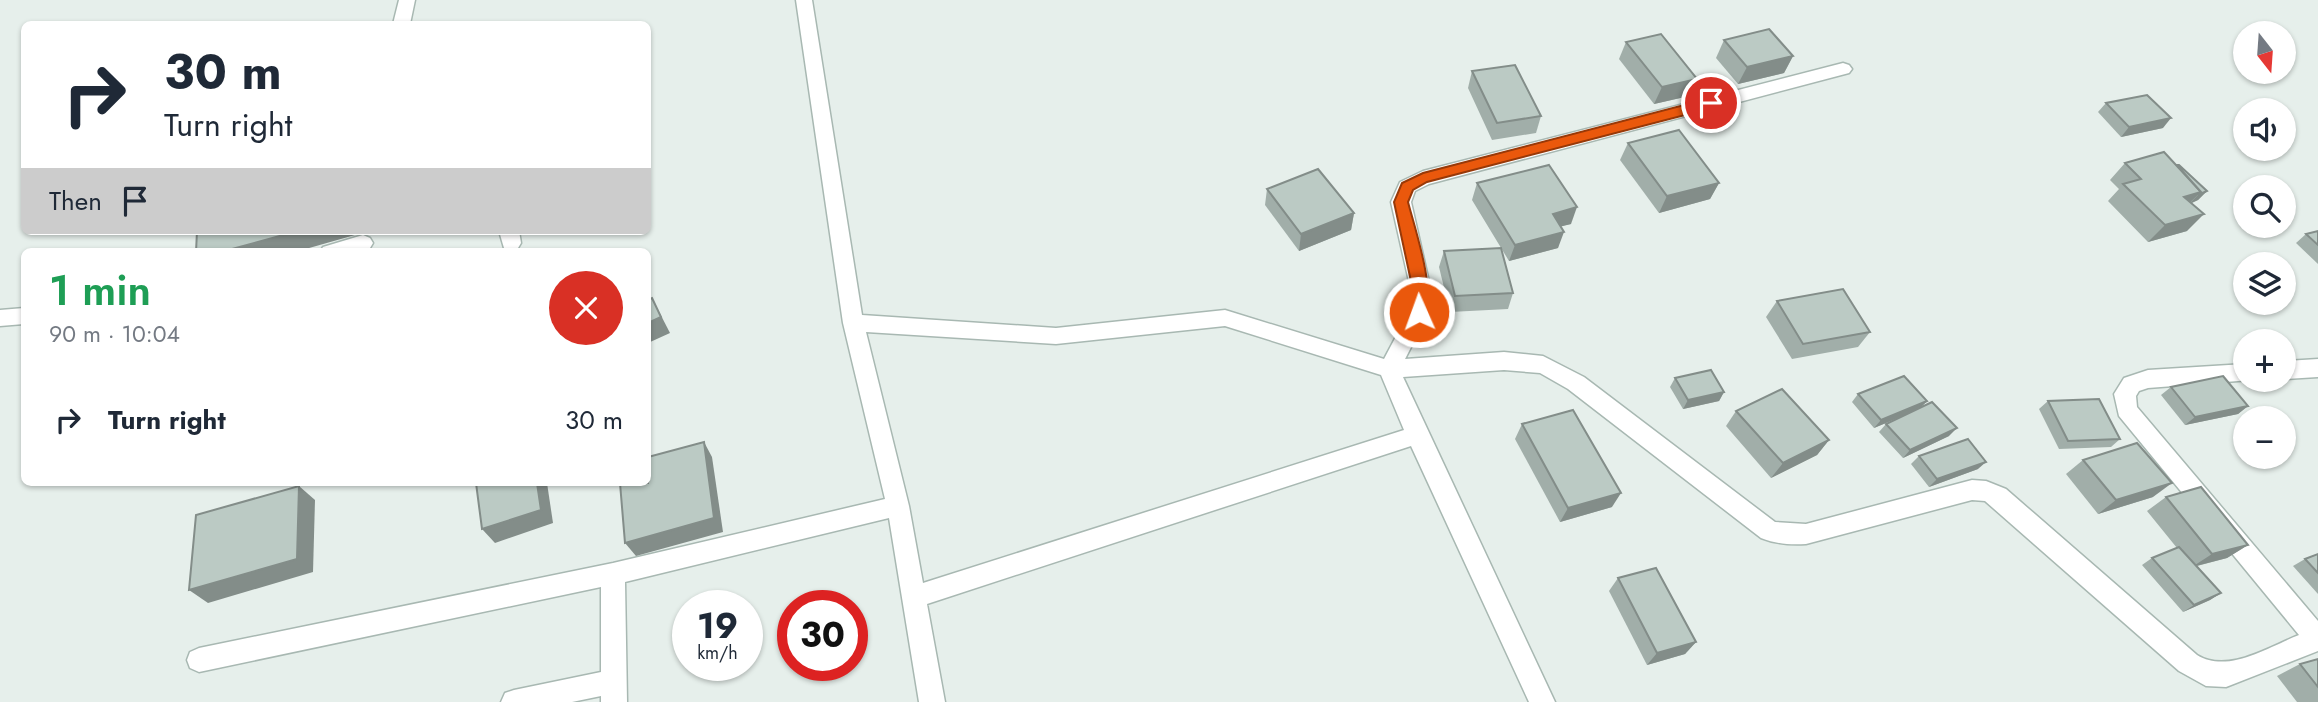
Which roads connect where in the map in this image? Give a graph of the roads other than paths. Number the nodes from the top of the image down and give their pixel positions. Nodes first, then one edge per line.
1 (407, 0) edge
2 (804, 0) edge
3 (403, 21) edge
4 (1843, 69) dead end
5 (363, 243) dead end
6 (345, 248) edge
7 (21, 316) edge
8 (0, 318) edge
9 (853, 323) junction
10 (2318, 368) edge
11 (1389, 369) junction
12 (2296, 369) edge
13 (2233, 374) edge
14 (1417, 435) junction
15 (898, 506) junction
16 (613, 574) junction
17 (914, 597) junction
18 (2318, 638) edge
19 (200, 660) dead end
20 (614, 691) edge
21 (513, 702) edge
22 (932, 702) edge
23 (1542, 702) edge

1 - 3 street
2 - 9 street
4 - 11 street
5 - 6 street
7 - 8 street
9 - 11 street
9 - 15 street
10 - 12 street
11 - 14 street
11 - 18 street
13 - 18 street
14 - 17 street
14 - 23 street
15 - 16 street
15 - 17 street
16 - 19 street
16 - 20 street
17 - 22 street
20 - 21 street

